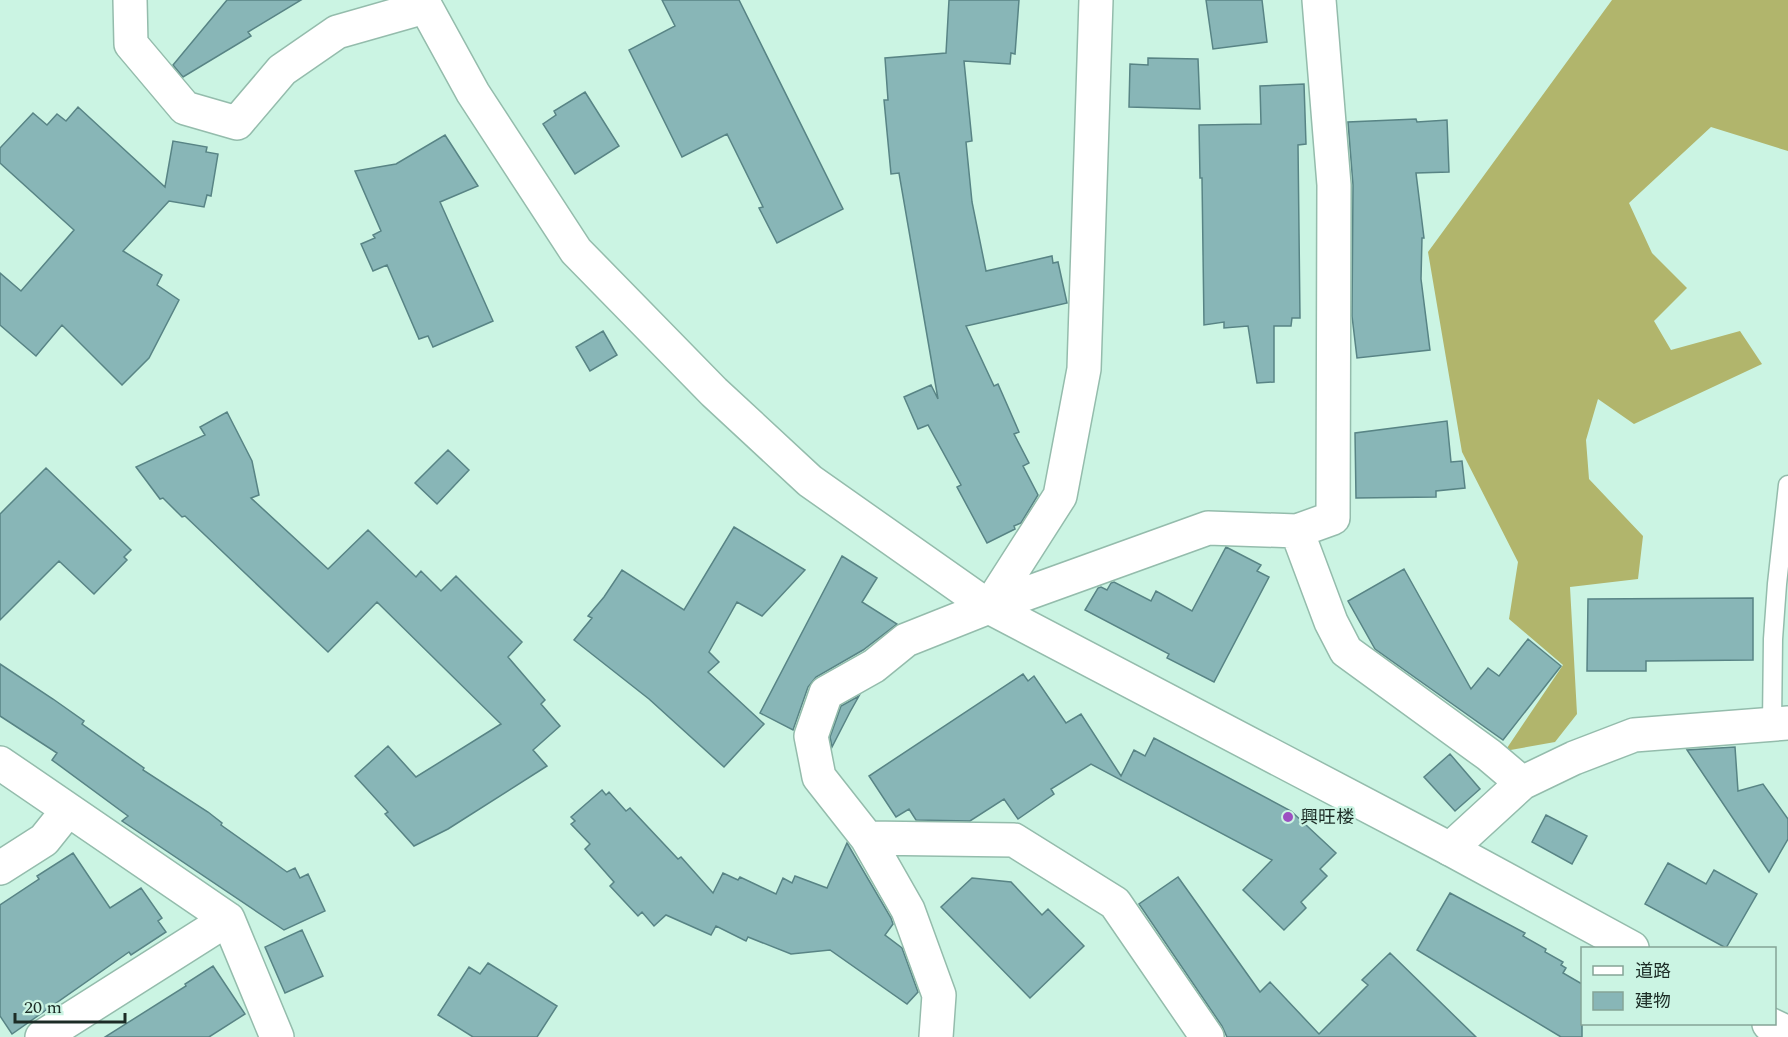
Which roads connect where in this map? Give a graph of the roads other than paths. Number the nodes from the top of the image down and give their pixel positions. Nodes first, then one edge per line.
1 (130, 0) edge
2 (1096, 0) edge
3 (1319, 0) edge
4 (424, 4) edge
5 (1788, 485) edge
6 (1297, 531) junction
7 (989, 607) junction
8 (1780, 724) edge
9 (0, 764) edge
10 (1522, 783) junction
11 (69, 810) junction
12 (867, 838) junction
13 (1450, 849) junction
14 (0, 868) edge
15 (228, 919) junction
16 (1630, 947) edge
17 (1772, 1025) edge
18 (1788, 1034) edge
19 (42, 1037) edge
20 (277, 1037) edge
21 (936, 1037) edge
22 (1207, 1037) edge

1 - 4 street
2 - 7 street
3 - 6 street
4 - 7 street
5 - 8 lane
6 - 7 street
6 - 10 street
7 - 12 street
7 - 13 street
8 - 10 street
9 - 11 street
10 - 13 street
11 - 14 street
11 - 15 street
12 - 21 street
12 - 22 street
13 - 16 street
15 - 19 street
15 - 20 street
17 - 18 street

